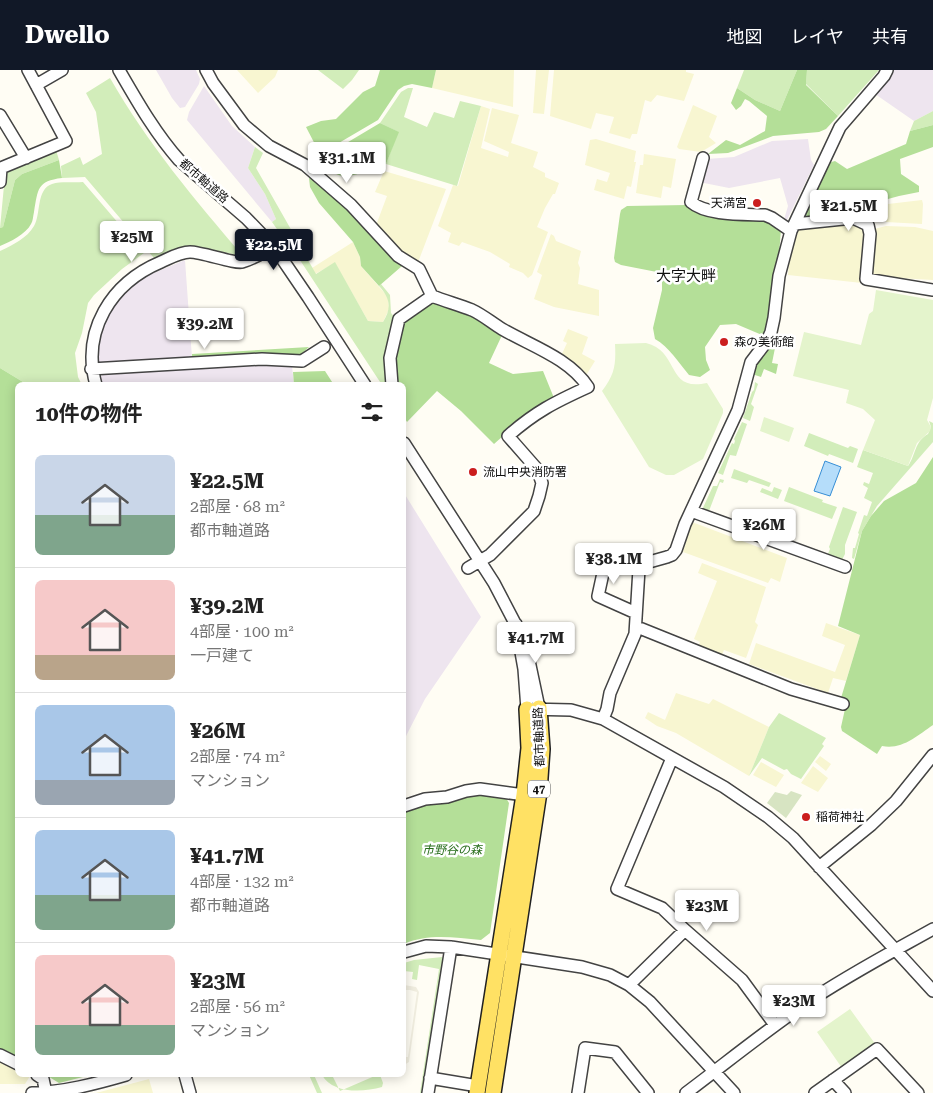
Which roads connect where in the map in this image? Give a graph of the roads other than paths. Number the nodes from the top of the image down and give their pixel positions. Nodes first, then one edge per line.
1 (28, 70) edge
2 (62, 70) edge
3 (119, 70) edge
4 (206, 70) edge
5 (887, 70) edge
6 (36, 84) junction
7 (0, 115) edge
8 (26, 158) junction
9 (704, 158) dead end
10 (0, 182) edge
11 (793, 227) junction
12 (274, 247) junction
13 (933, 290) edge
14 (432, 296) junction
15 (324, 347) dead end
16 (91, 369) junction
17 (95, 382) edge
18 (364, 382) edge
19 (392, 382) edge
20 (406, 446) edge
21 (691, 511) junction
22 (480, 562) junction
23 (642, 564) junction
24 (845, 567) dead end
25 (468, 568) dead end
26 (636, 614) junction
27 (636, 628) junction
28 (843, 704) dead end
29 (533, 708) junction
30 (603, 719) junction
31 (933, 756) edge
32 (672, 758) junction
33 (524, 795) junction
34 (406, 805) edge
35 (819, 867) junction
36 (933, 929) edge
37 (685, 930) junction
38 (452, 947) junction
39 (895, 950) junction
40 (406, 951) edge
41 (506, 956) junction
42 (628, 985) junction
43 (933, 991) edge
44 (775, 1025) junction
45 (0, 1054) edge
46 (15, 1062) edge
47 (714, 1072) junction
48 (40, 1077) edge
49 (119, 1077) edge
50 (185, 1077) edge
51 (430, 1078) junction
52 (833, 1080) junction
53 (477, 1089) edge
54 (32, 1093) edge
55 (46, 1093) edge
56 (190, 1093) edge
57 (428, 1093) edge
58 (494, 1093) edge
59 (578, 1093) edge
60 (648, 1093) edge
61 (686, 1093) edge
62 (734, 1093) edge
63 (815, 1093) edge
64 (845, 1093) edge
65 (918, 1093) edge

1 - 6 street
2 - 6 street
3 - 12 street, 都市軸道路
4 - 14 street
5 - 11 street
6 - 8 street
7 - 8 street
8 - 10 street
9 - 11 street
11 - 13 street
11 - 21 street
12 - 16 street
12 - 18 street, 都市軸道路
14 - 19 street
14 - 22 street
15 - 16 street
16 - 17 street
20 - 22 street, 都市軸道路
21 - 23 street
21 - 24 street
22 - 25 street
22 - 29 street, 都市軸道路
23 - 26 street
23 - 26 street
26 - 27 street
27 - 28 street
27 - 30 street
29 - 30 street
29 - 33 main road, 都市軸道路 / 47
29 - 41 main road, 都市軸道路 / 47
30 - 32 street
31 - 35 street
32 - 35 street
32 - 37 street
33 - 34 street
33 - 41 main road, 都市軸道路 / 47
35 - 39 street
36 - 39 street
37 - 42 street
37 - 44 street
38 - 40 street
38 - 41 street
38 - 51 street
39 - 43 street
39 - 44 street
41 - 42 street
41 - 53 main road, 都市軸道路 / 47
41 - 58 main road, 都市軸道路 / 47
42 - 47 street
44 - 47 street
45 - 46 street
47 - 61 street
47 - 62 street
48 - 55 street
49 - 55 street
50 - 56 street
51 - 53 street
51 - 57 street
52 - 63 street
52 - 64 street
52 - 65 street
54 - 55 street
59 - 60 street

